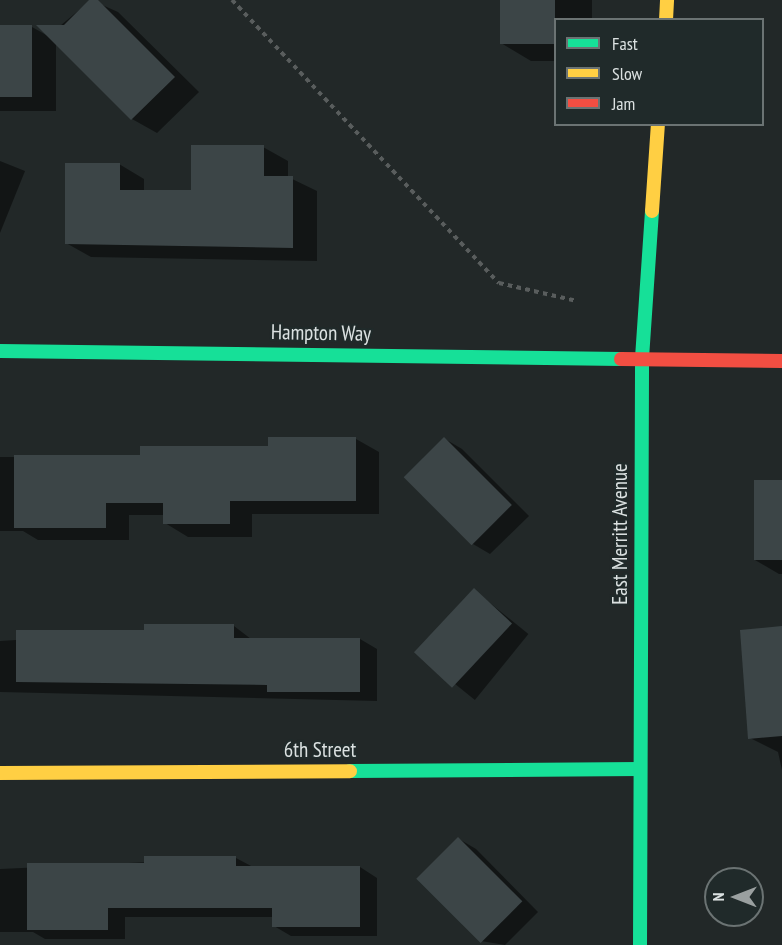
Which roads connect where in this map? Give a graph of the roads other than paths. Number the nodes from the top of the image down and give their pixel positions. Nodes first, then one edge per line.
1 (667, 0) edge
2 (666, 18) edge
3 (658, 126) edge
4 (0, 351) edge
5 (642, 358) junction
6 (782, 362) edge
7 (640, 769) junction
8 (0, 773) edge
9 (639, 945) edge

1 - 2 street
3 - 5 street, East Merritt Avenue
4 - 5 street, Hampton Way
5 - 6 street, Hampton Way
5 - 7 street, East Merritt Avenue
7 - 8 street, 6th Street
7 - 9 street, East Merritt Avenue

